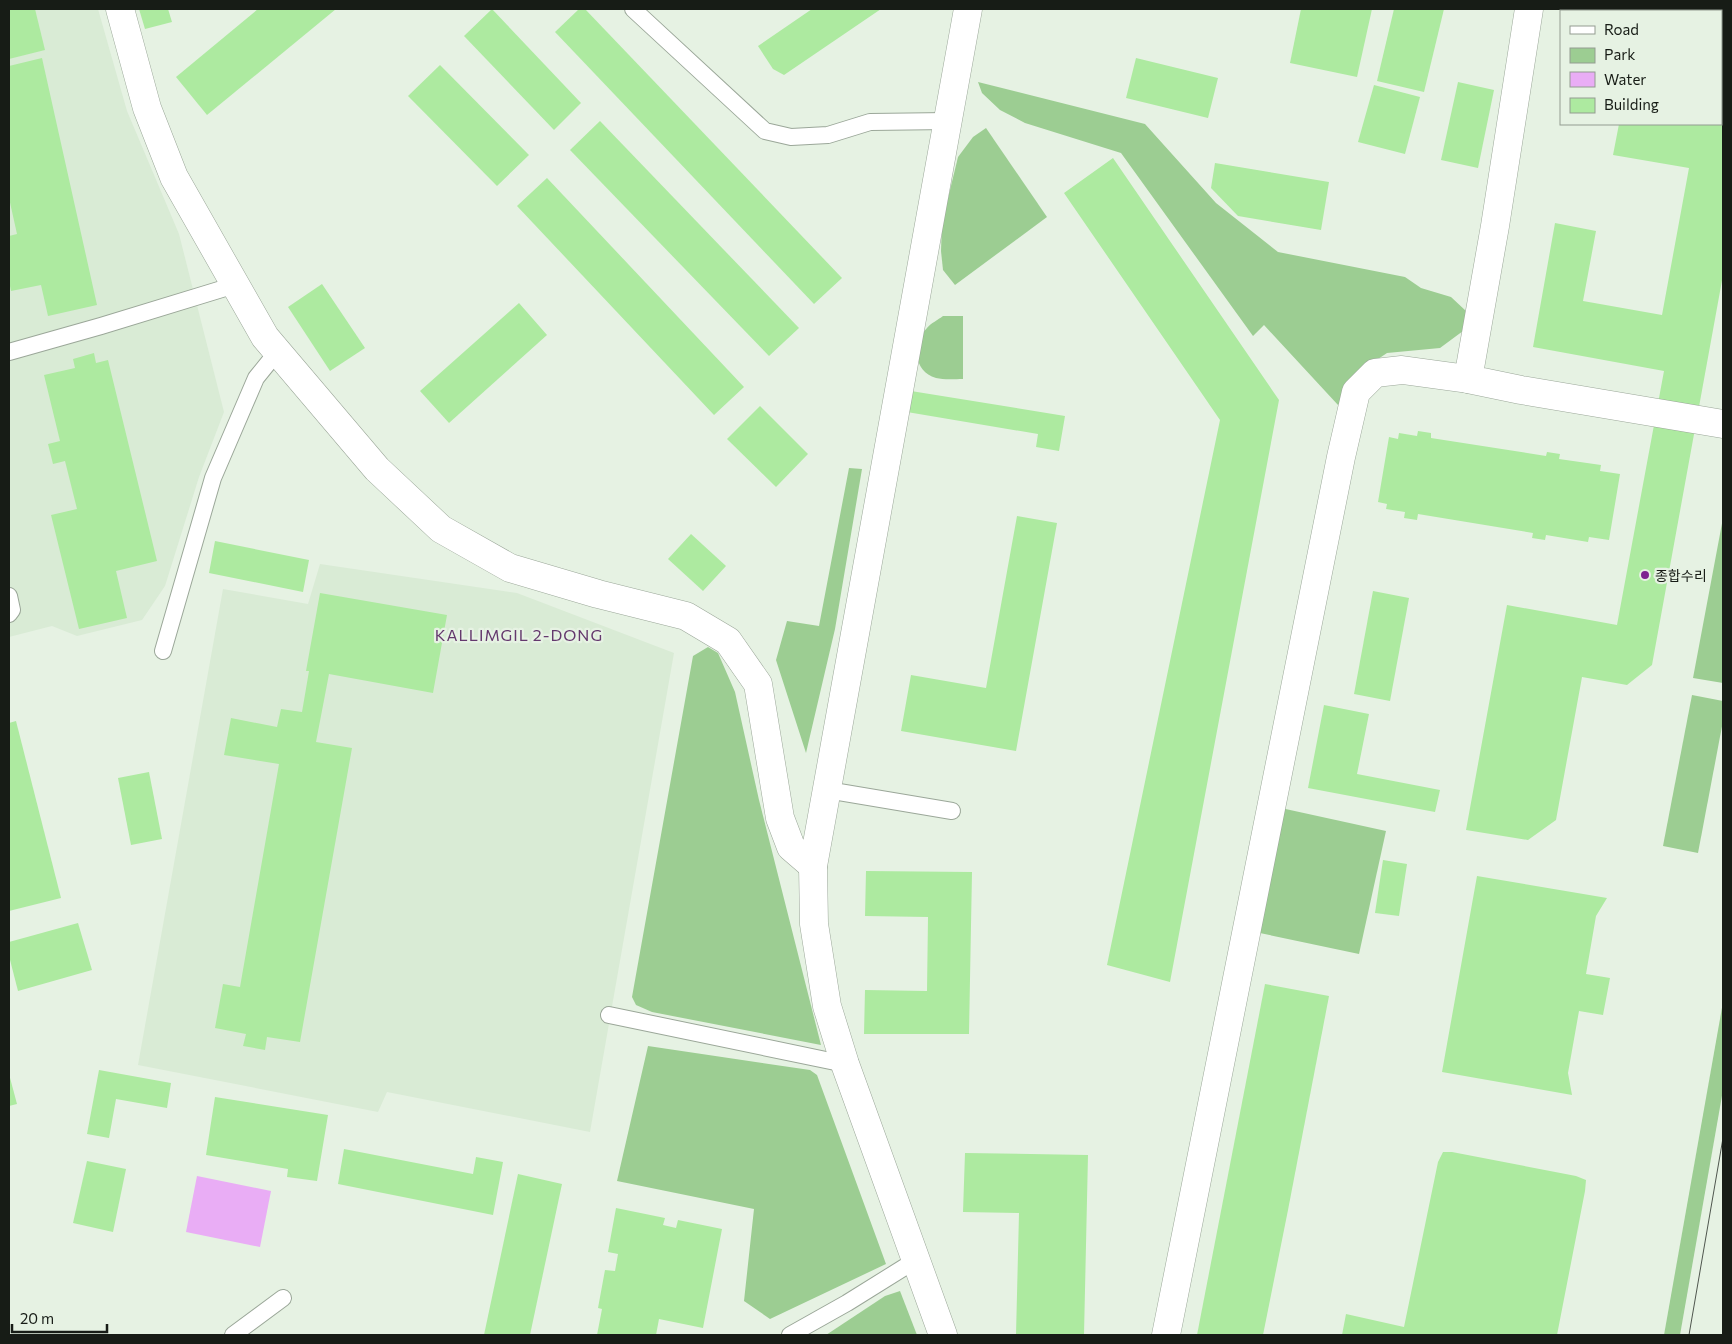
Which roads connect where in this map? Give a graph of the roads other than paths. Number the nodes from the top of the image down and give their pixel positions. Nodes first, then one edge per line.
1 (120, 9) edge
2 (633, 9) edge
3 (968, 9) edge
4 (1529, 9) edge
5 (948, 121) junction
6 (235, 285) junction
7 (9, 352) edge
8 (277, 352) junction
9 (1468, 379) junction
10 (1723, 424) edge
11 (9, 596) edge
12 (9, 614) edge
13 (163, 651) dead end
14 (827, 790) junction
15 (952, 811) dead end
16 (814, 866) junction
17 (609, 1016) dead end
18 (844, 1064) junction
19 (916, 1260) junction
20 (283, 1298) dead end
21 (234, 1335) edge
22 (790, 1335) edge
23 (943, 1335) edge
24 (1166, 1335) edge

1 - 6 street
2 - 5 lane
3 - 5 street
4 - 9 street
5 - 14 street
6 - 7 lane
6 - 8 street
8 - 13 lane
8 - 16 street
9 - 10 street
9 - 24 street
11 - 12 lane
14 - 15 lane
14 - 16 street
16 - 18 street
17 - 18 lane
18 - 19 street
19 - 22 lane
19 - 23 street
20 - 21 lane

